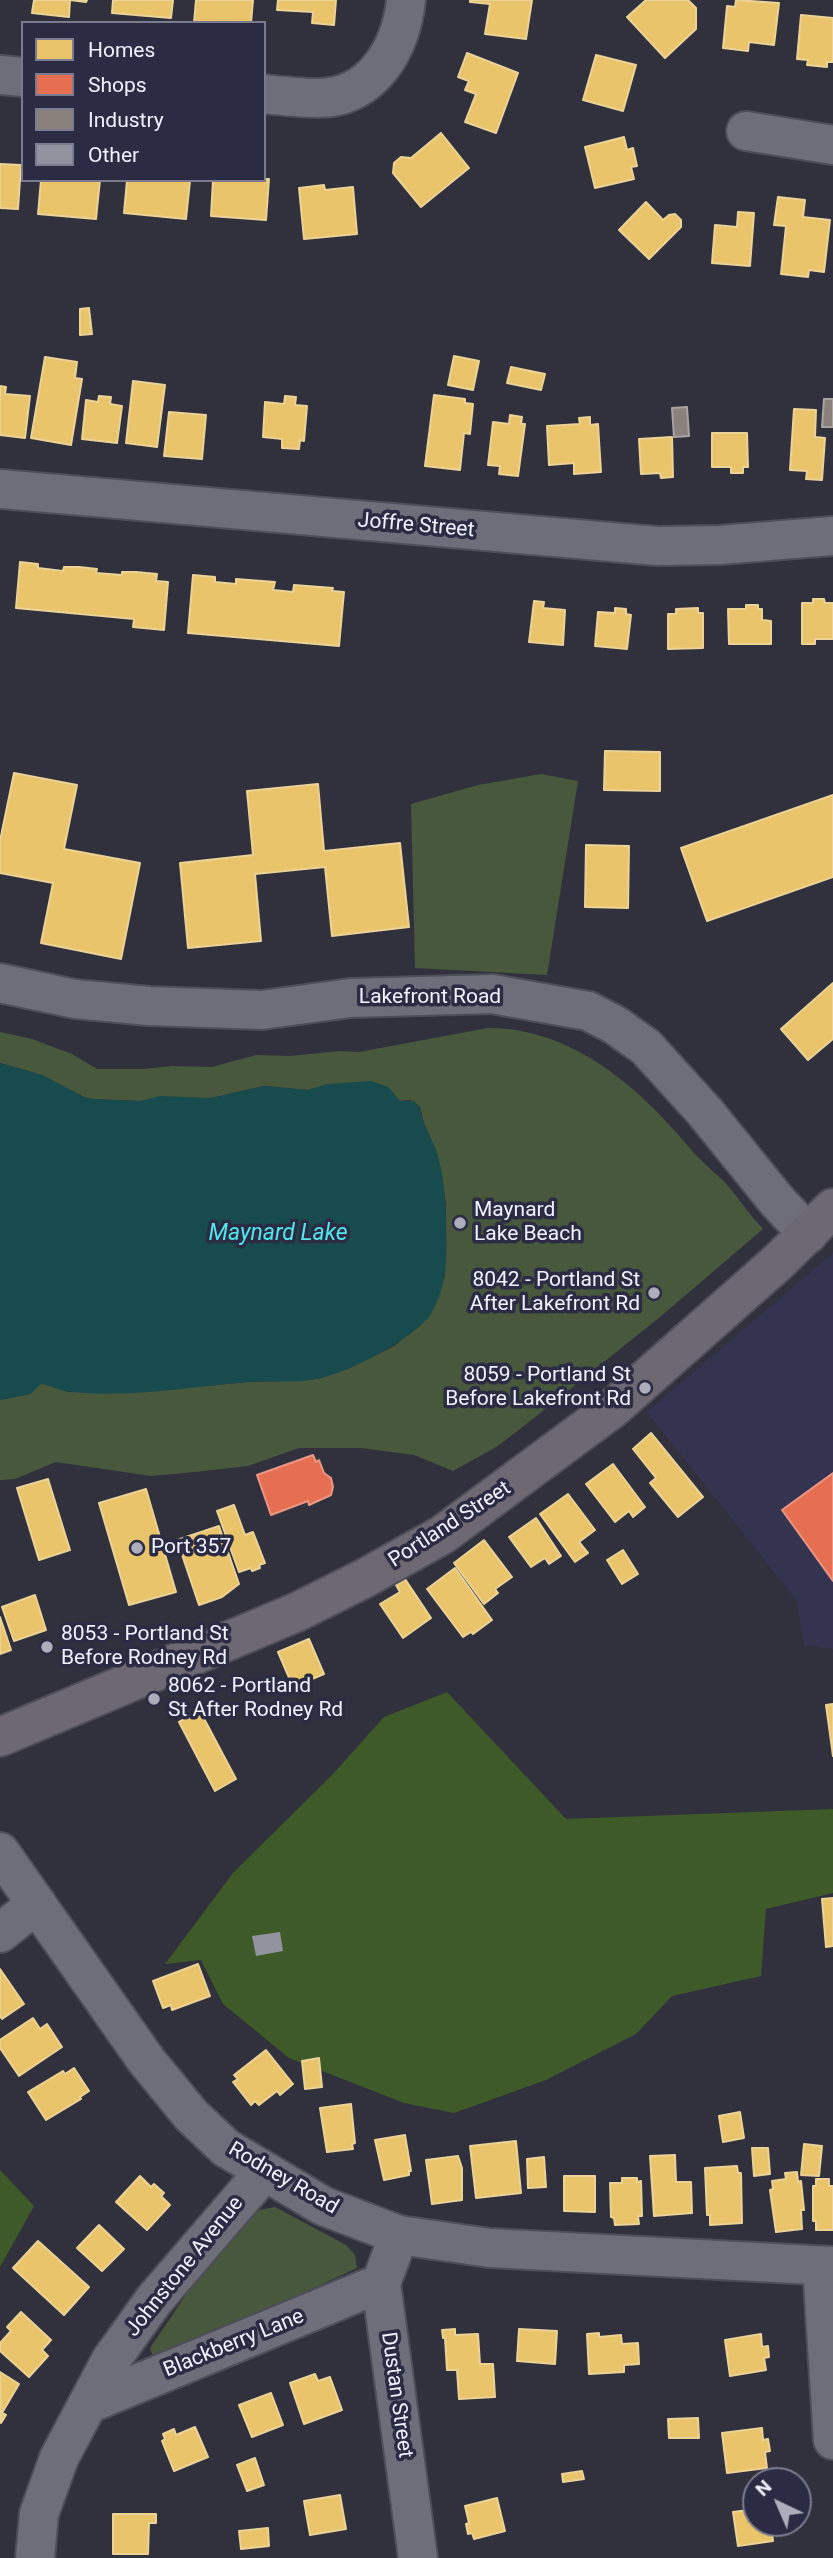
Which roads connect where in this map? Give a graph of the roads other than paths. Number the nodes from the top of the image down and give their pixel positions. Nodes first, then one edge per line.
1 (406, 0) edge
2 (0, 75) edge
3 (21, 76) edge
4 (266, 94) edge
5 (746, 131) dead end
6 (833, 145) edge
7 (0, 489) edge
8 (833, 536) edge
9 (0, 983) edge
10 (820, 1221) edge
11 (0, 1737) edge
12 (0, 1852) edge
13 (37, 1904) junction
14 (0, 1933) edge
15 (264, 2172) junction
16 (399, 2235) junction
17 (828, 2266) edge
18 (380, 2283) junction
19 (88, 2404) junction
20 (833, 2440) edge
21 (35, 2558) edge
22 (418, 2558) edge

1 - 4 street
2 - 3 street
5 - 6 street
7 - 8 street, Joffre Street
9 - 10 street, Lakefront Road
10 - 11 main road, Portland Street
12 - 13 street, Rodney Road
13 - 14 street
13 - 15 street, Rodney Road
15 - 16 street, Rodney Road
15 - 19 street, Johnstone Avenue
16 - 17 street, Rodney Road
16 - 18 street, Dustan Street
17 - 20 street
18 - 19 street, Blackberry Lane
18 - 22 street, Dustan Street
19 - 21 street, Johnstone Avenue

